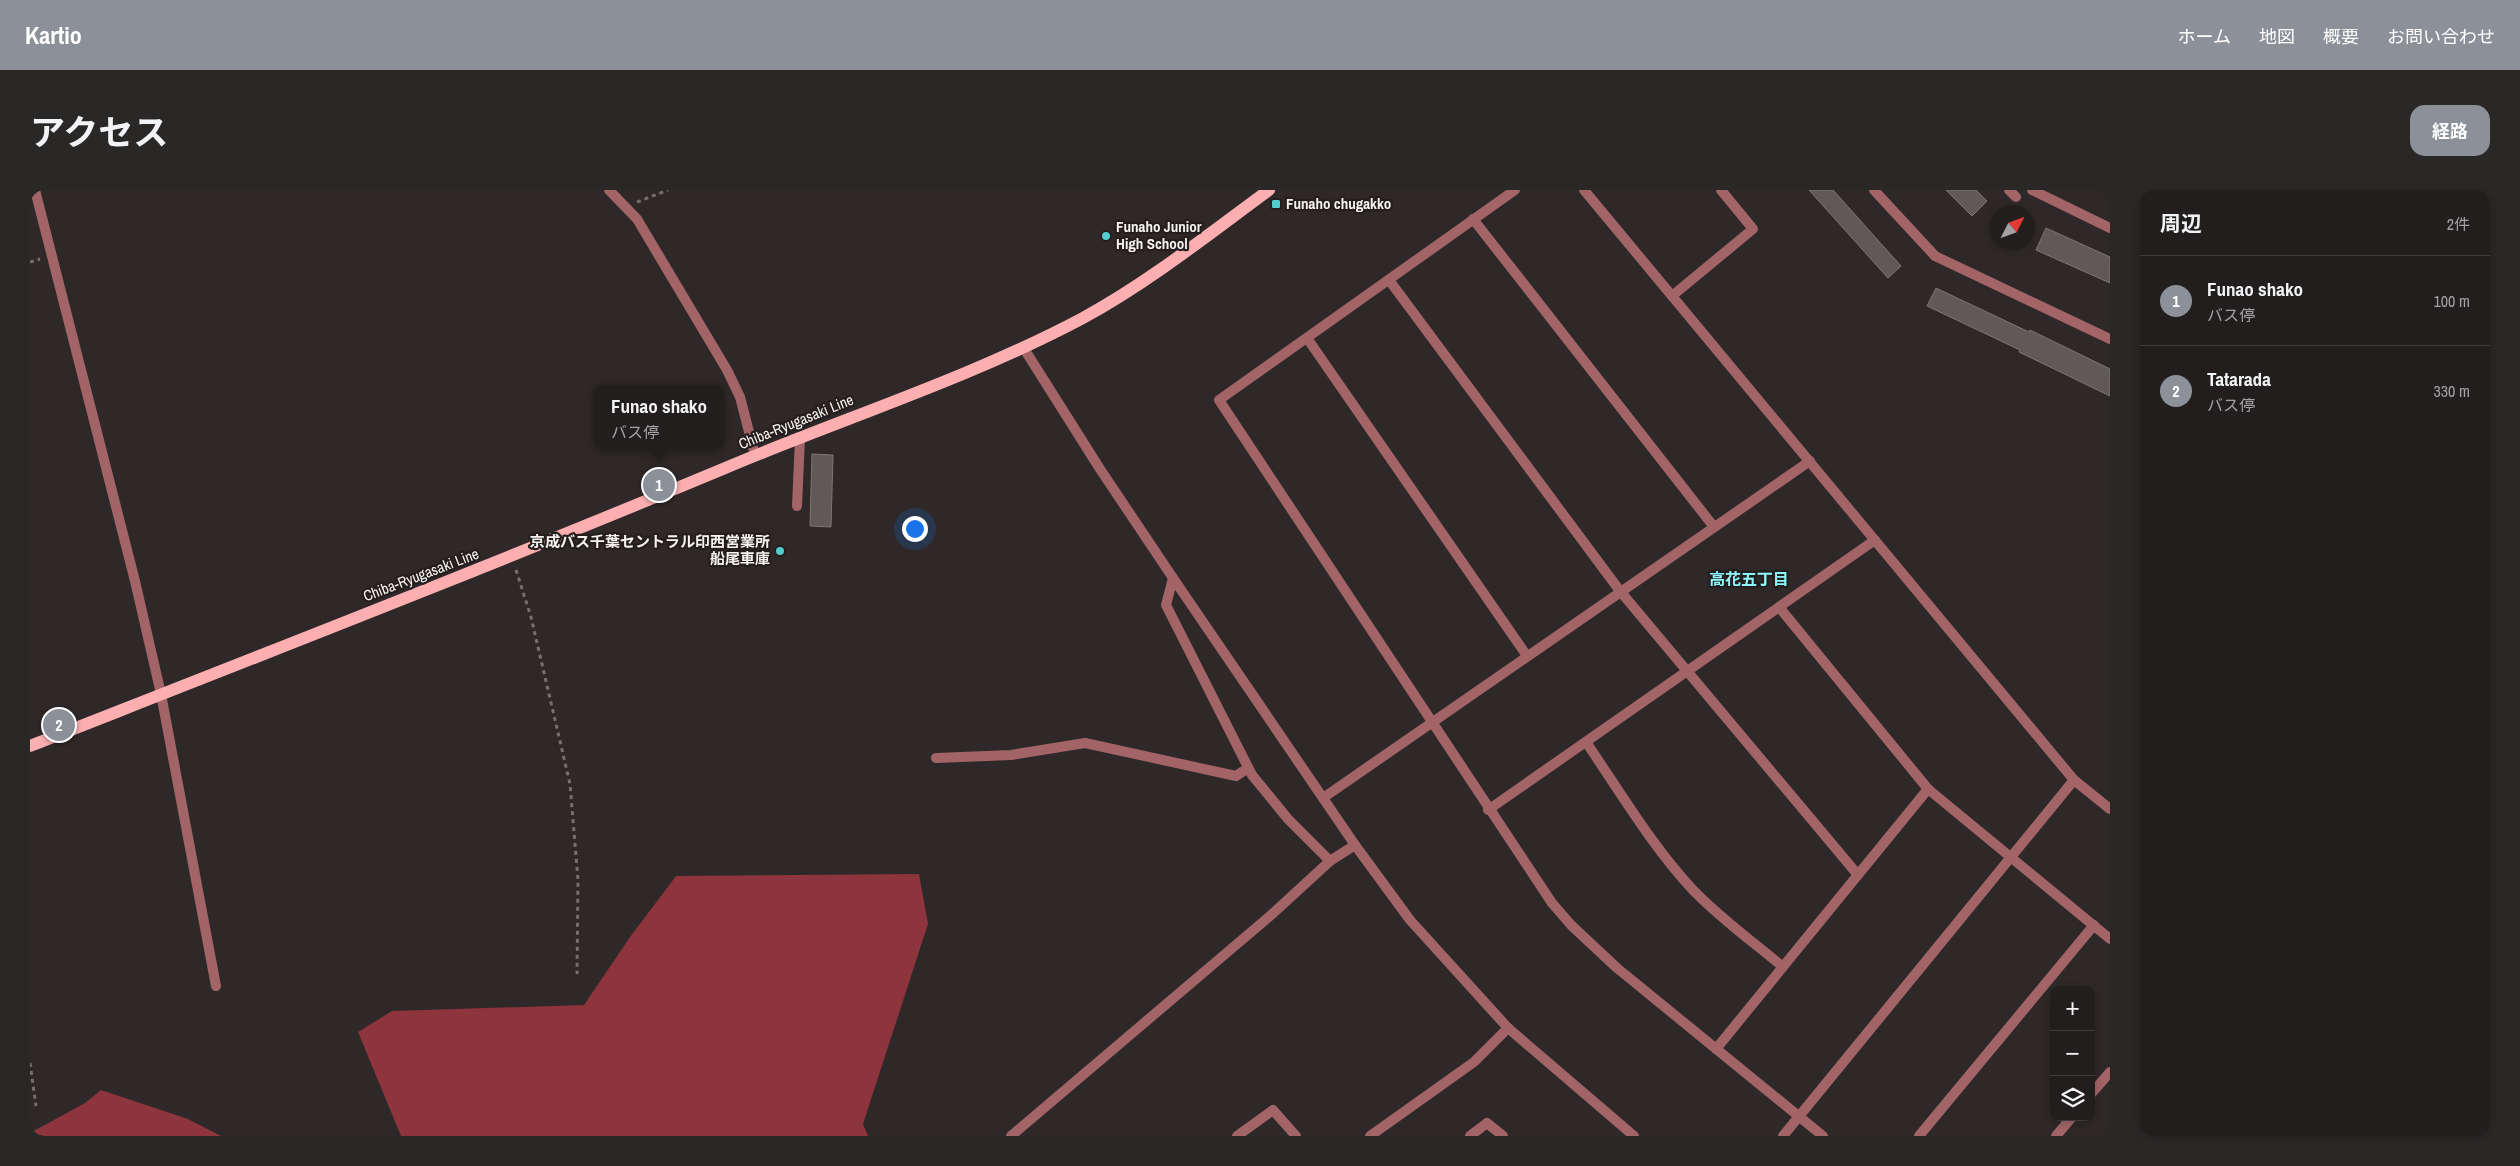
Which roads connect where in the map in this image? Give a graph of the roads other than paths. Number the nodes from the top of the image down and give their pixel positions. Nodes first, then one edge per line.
1 (35, 190) edge
2 (609, 190) edge
3 (1269, 190) edge
4 (1515, 190) edge
5 (1584, 190) edge
6 (1721, 190) edge
7 (1874, 190) edge
8 (2032, 190) edge
9 (1474, 219) junction
10 (2110, 228) edge
11 (1389, 280) junction
12 (1672, 296) junction
13 (1307, 338) junction
14 (2110, 339) edge
15 (1024, 347) junction
16 (800, 438) junction
17 (755, 456) junction
18 (1810, 461) junction
19 (798, 506) dead end
20 (1714, 527) junction
21 (1875, 540) junction
22 (1173, 578) junction
23 (1620, 591) junction
24 (1779, 607) junction
25 (1527, 656) junction
26 (1687, 671) junction
27 (161, 694) junction
28 (1430, 722) junction
29 (1586, 742) junction
30 (30, 746) edge
31 (936, 758) dead end
32 (1248, 768) junction
33 (2074, 780) junction
34 (1928, 789) junction
35 (1323, 798) junction
36 (2110, 809) edge
37 (1488, 810) junction
38 (1355, 845) junction
39 (2011, 857) junction
40 (1330, 861) junction
41 (1858, 875) junction
42 (2094, 926) junction
43 (2110, 938) edge
44 (1783, 966) junction
45 (216, 986) dead end
46 (1508, 1028) junction
47 (1716, 1049) junction
48 (2110, 1072) edge
49 (2095, 1089) edge
50 (1799, 1116) junction
51 (2069, 1121) edge
52 (1011, 1136) edge
53 (1237, 1136) edge
54 (1296, 1136) edge
55 (1370, 1136) edge
56 (1470, 1136) edge
57 (1503, 1136) edge
58 (1634, 1136) edge
59 (1783, 1136) edge
60 (1823, 1136) edge
61 (1919, 1136) edge
62 (2056, 1136) edge

1 - 27 street
2 - 17 street
3 - 15 main road, Chiba-Ryugasaki Line
4 - 9 street
5 - 12 street
6 - 12 street
7 - 14 street
8 - 10 street
9 - 11 street
9 - 20 street
11 - 13 street
11 - 23 street
12 - 18 street
13 - 25 street
13 - 28 street
15 - 16 main road, Chiba-Ryugasaki Line
15 - 22 street
16 - 17 main road, Chiba-Ryugasaki Line
16 - 19 street
17 - 27 main road, Chiba-Ryugasaki Line
18 - 20 street
18 - 21 street
20 - 23 street
21 - 24 street
21 - 33 street
22 - 32 street
22 - 35 street
23 - 25 street
23 - 26 street
24 - 26 street
24 - 34 street
25 - 28 street
26 - 29 street
26 - 41 street
27 - 30 main road, Chiba-Ryugasaki Line
27 - 45 street
28 - 35 street
28 - 37 street
29 - 37 street
29 - 44 street
31 - 32 street
32 - 40 street
33 - 36 street
33 - 39 street
34 - 39 street
34 - 41 street
35 - 38 street
37 - 47 street
38 - 40 street
38 - 46 street
39 - 42 street
39 - 50 street
40 - 52 street
41 - 44 street
42 - 43 street
42 - 61 street
44 - 47 street
46 - 55 street
46 - 58 street
47 - 50 street
48 - 49 street
50 - 59 street
50 - 60 street
51 - 62 street
53 - 54 street
56 - 57 street

